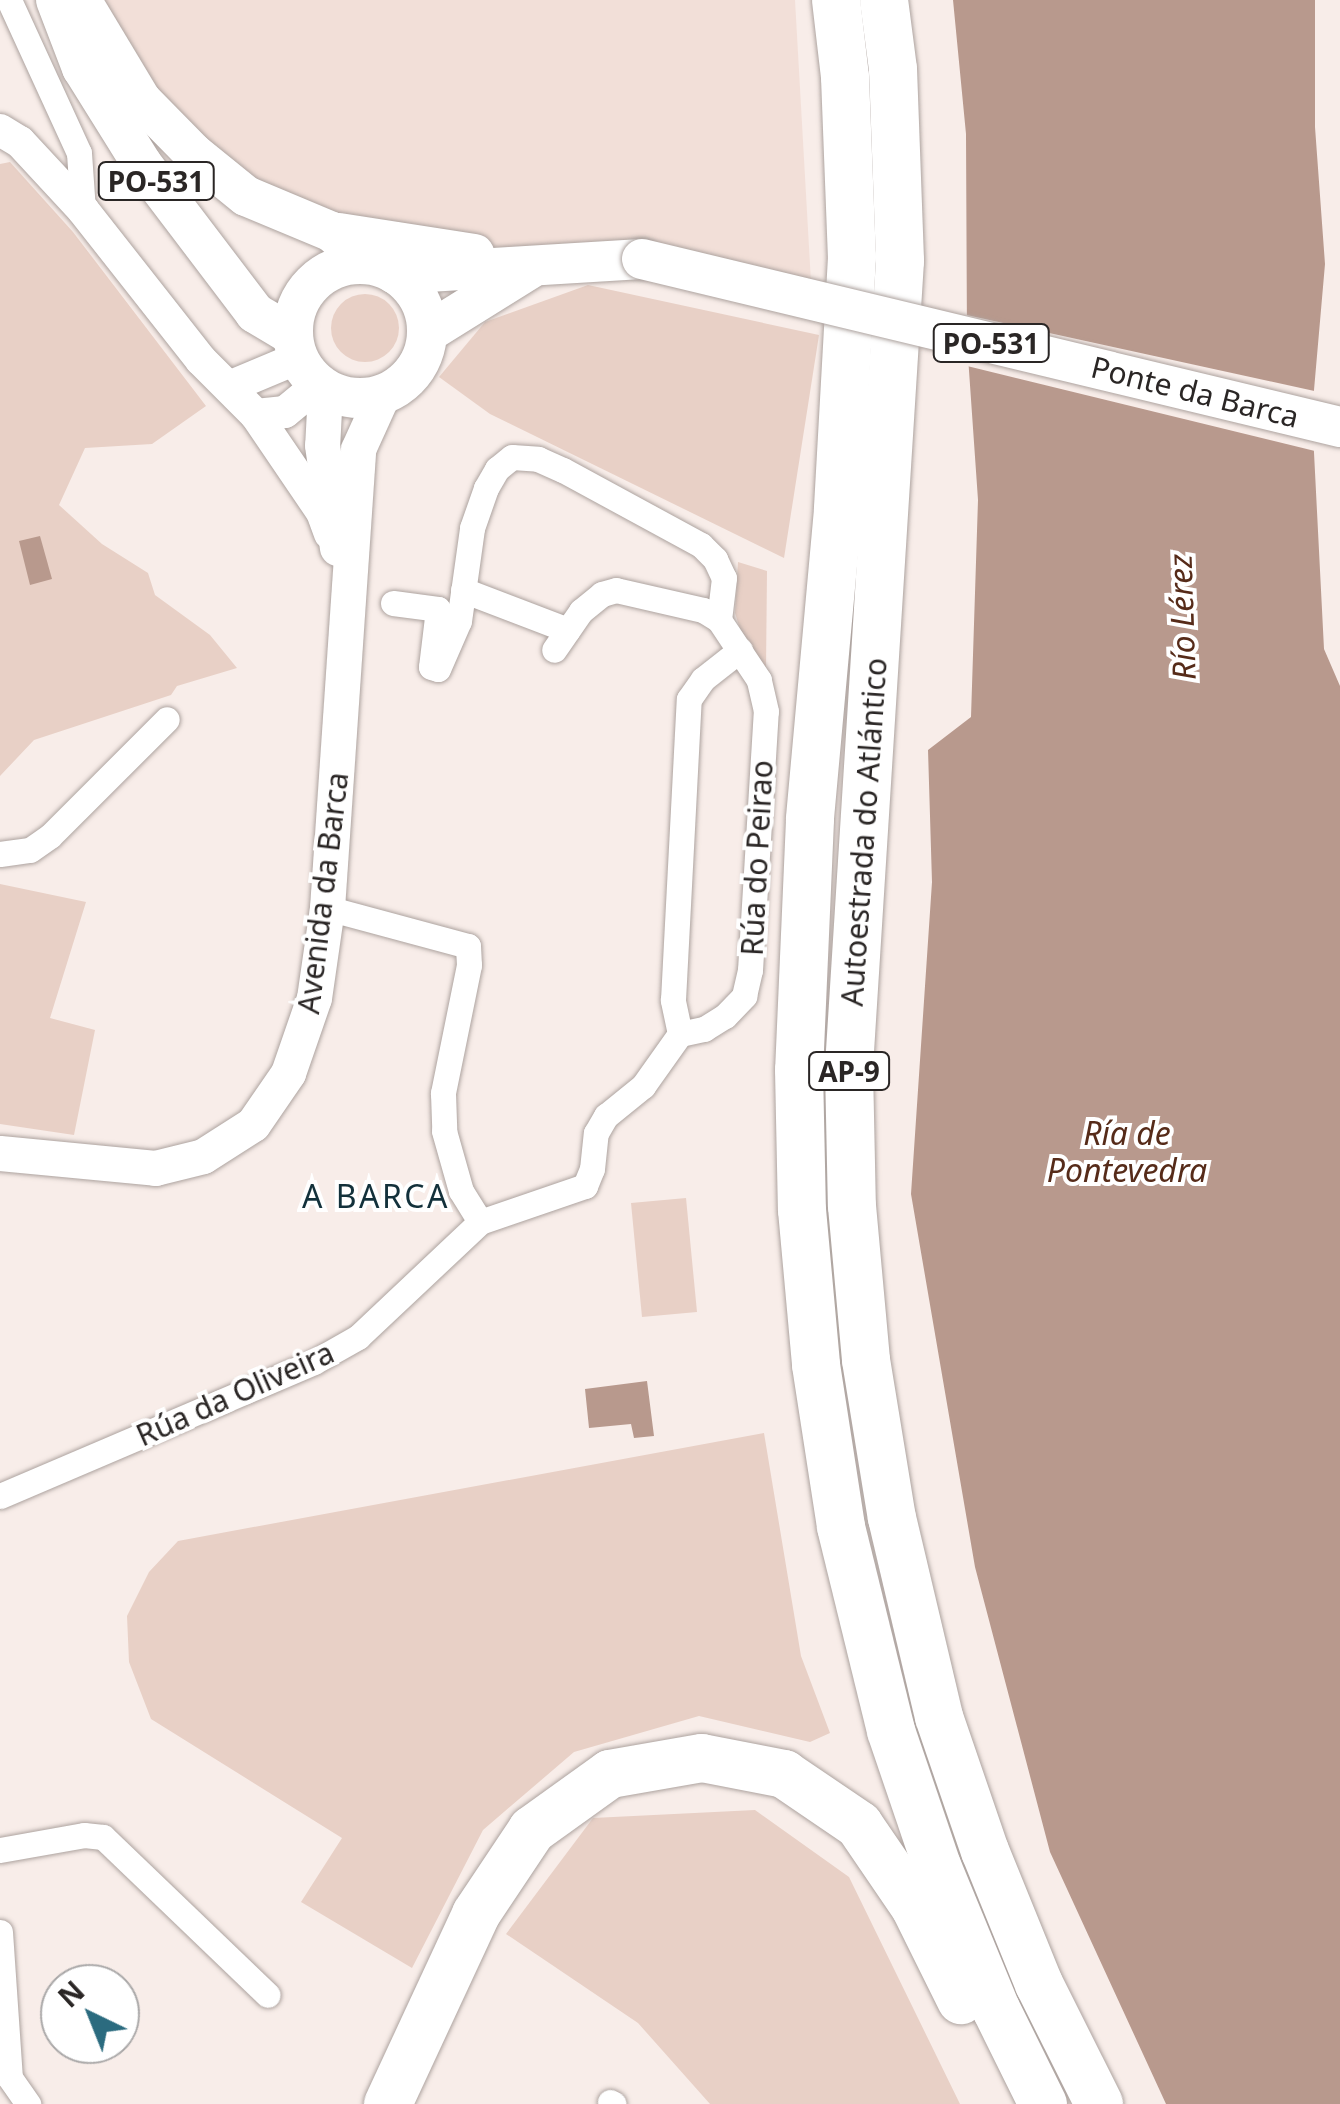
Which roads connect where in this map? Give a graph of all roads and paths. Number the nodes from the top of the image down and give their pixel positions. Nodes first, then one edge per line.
1 (9, 0) edge
2 (56, 0) edge
3 (81, 0) edge
4 (836, 0) edge
5 (884, 0) edge
6 (0, 130) edge
7 (83, 210) junction
8 (332, 232) junction
9 (538, 264) junction
10 (382, 269) junction
11 (427, 333) junction
12 (310, 367) junction
13 (229, 387) junction
14 (383, 394) junction
15 (256, 415) junction
16 (1340, 426) edge
17 (338, 557) junction
18 (464, 590) junction
19 (393, 603) dead end
20 (719, 620) junction
21 (347, 623) junction
22 (740, 650) junction
23 (167, 718) dead end
24 (0, 854) edge
25 (327, 908) junction
26 (680, 1034) junction
27 (0, 1152) edge
28 (480, 1222) junction
29 (0, 1496) edge
30 (0, 1850) edge
31 (0, 1932) edge
32 (268, 1995) dead end
33 (5, 2082) edge
34 (28, 2104) edge
35 (388, 2104) edge
36 (1012, 2104) edge
37 (1043, 2104) edge
38 (1100, 2104) edge

1 - 7 street
2 - 12 main road, PO-531
3 - 8 main road, PO-531
4 - 37 highway, Autoestrada do Atlántico / AP-9
5 - 38 highway, Autoestrada do Atlántico / AP-9
6 - 7 street
7 - 13 street
8 - 9 main road
8 - 10 main road, PO-531
9 - 10 main road, PO-531
9 - 11 main road, PO-531
9 - 16 main road, Ponte da Barca / PO-531, bridge
10 - 11 main road, PO-531
10 - 12 main road, PO-531
11 - 14 main road
12 - 13 street
12 - 14 main road
12 - 15 street
12 - 17 main road, Avenida da Barca
13 - 15 street
14 - 21 main road, Avenida da Barca
15 - 17 street
17 - 21 main road, Avenida da Barca
18 - 19 street
18 - 20 street
18 - 20 street
20 - 22 street, Rúa do Peirao
21 - 25 main road, Avenida da Barca
22 - 26 street
22 - 26 street, Rúa do Peirao
23 - 24 street
25 - 27 main road, Avenida da Barca
25 - 28 street
26 - 28 street
28 - 29 street, Rúa da Oliveira
30 - 32 street
31 - 33 street
33 - 34 street
35 - 36 highway

